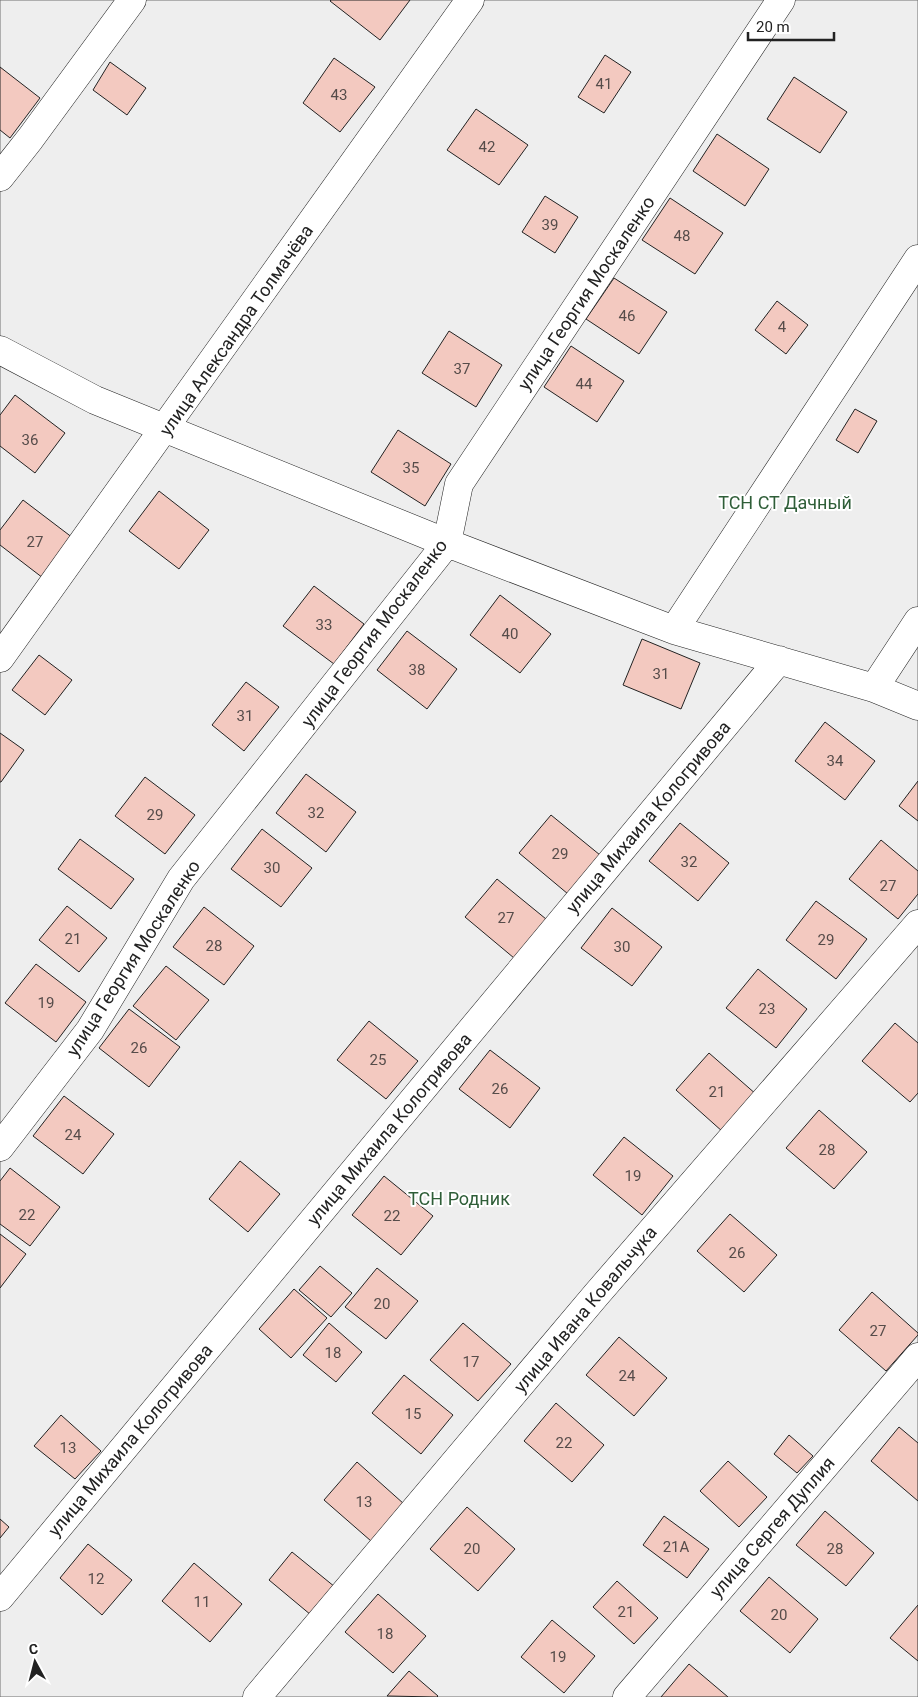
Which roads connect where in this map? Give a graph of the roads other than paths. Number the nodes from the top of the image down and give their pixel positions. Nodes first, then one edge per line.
1 (132, 0) edge
2 (470, 0) edge
3 (781, 0) edge
4 (0, 177) edge
5 (918, 259) edge
6 (0, 350) edge
7 (166, 428) junction
8 (447, 543) junction
9 (918, 621) edge
10 (674, 630) junction
11 (0, 658) edge
12 (779, 660) junction
13 (874, 688) junction
14 (918, 706) edge
15 (918, 924) edge
16 (0, 1147) edge
17 (918, 1356) edge
18 (0, 1597) edge
19 (256, 1697) edge
20 (627, 1697) edge

1 - 4 street
2 - 7 street, улица Александра Толмачёва
3 - 8 street, улица Георгия Москаленко
5 - 10 street
6 - 7 street
7 - 8 street
7 - 11 street, улица Александра Толмачёва
8 - 10 street
8 - 16 street, улица Георгия Москаленко
9 - 13 street
10 - 12 street
12 - 13 street
12 - 18 street, улица Михаила Кологривова
13 - 14 street
15 - 19 street, улица Ивана Ковальчука
17 - 20 street, улица Сергея Дуплия

